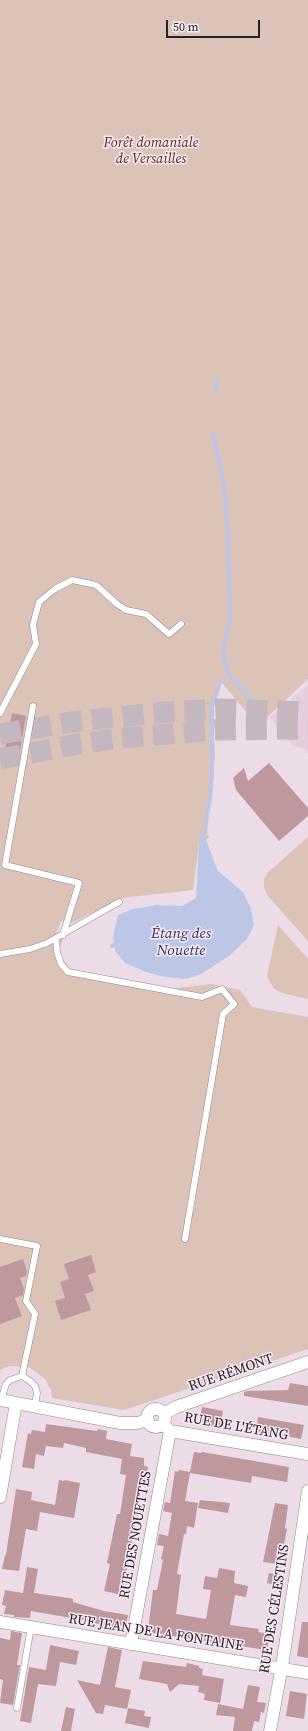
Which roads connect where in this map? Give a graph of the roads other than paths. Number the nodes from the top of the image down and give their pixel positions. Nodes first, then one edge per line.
1 (180, 624) dead end
2 (33, 706) dead end
3 (0, 713) edge
4 (119, 902) dead end
5 (63, 935) junction
6 (56, 938) junction
7 (0, 954) edge
8 (0, 1239) edge
9 (185, 1239) dead end
10 (308, 1362) edge
11 (22, 1376) junction
12 (1, 1400) edge
13 (16, 1403) junction
14 (35, 1407) junction
15 (166, 1423) junction
16 (308, 1454) edge
17 (308, 1490) edge
18 (0, 1497) edge
19 (0, 1622) edge
20 (31, 1627) junction
21 (131, 1644) junction
22 (282, 1669) junction
23 (308, 1673) edge
24 (17, 1708) dead end
25 (270, 1731) edge

1 - 3 lane
2 - 5 lane
4 - 5 lane
5 - 6 lane
6 - 7 lane
6 - 9 lane
8 - 11 lane
10 - 15 street, RUE RÉMONT
11 - 12 lane
11 - 14 lane
12 - 13 street, RUE RÉMONT
13 - 14 street, RUE RÉMONT
13 - 18 street
14 - 15 street, RUE RÉMONT
15 - 16 street, RUE DE L'ÉTANG
15 - 21 street, RUE DES NOUETTES
17 - 22 street, RUE DES CÉLESTINS
19 - 20 street, RUE JEAN DE LA FONTAINE
20 - 21 street, RUE JEAN DE LA FONTAINE
20 - 24 lane
21 - 22 street, RUE JEAN DE LA FONTAINE
22 - 23 street, RUE JEAN DE LA FONTAINE
22 - 25 street, RUE DES CÉLESTINS

